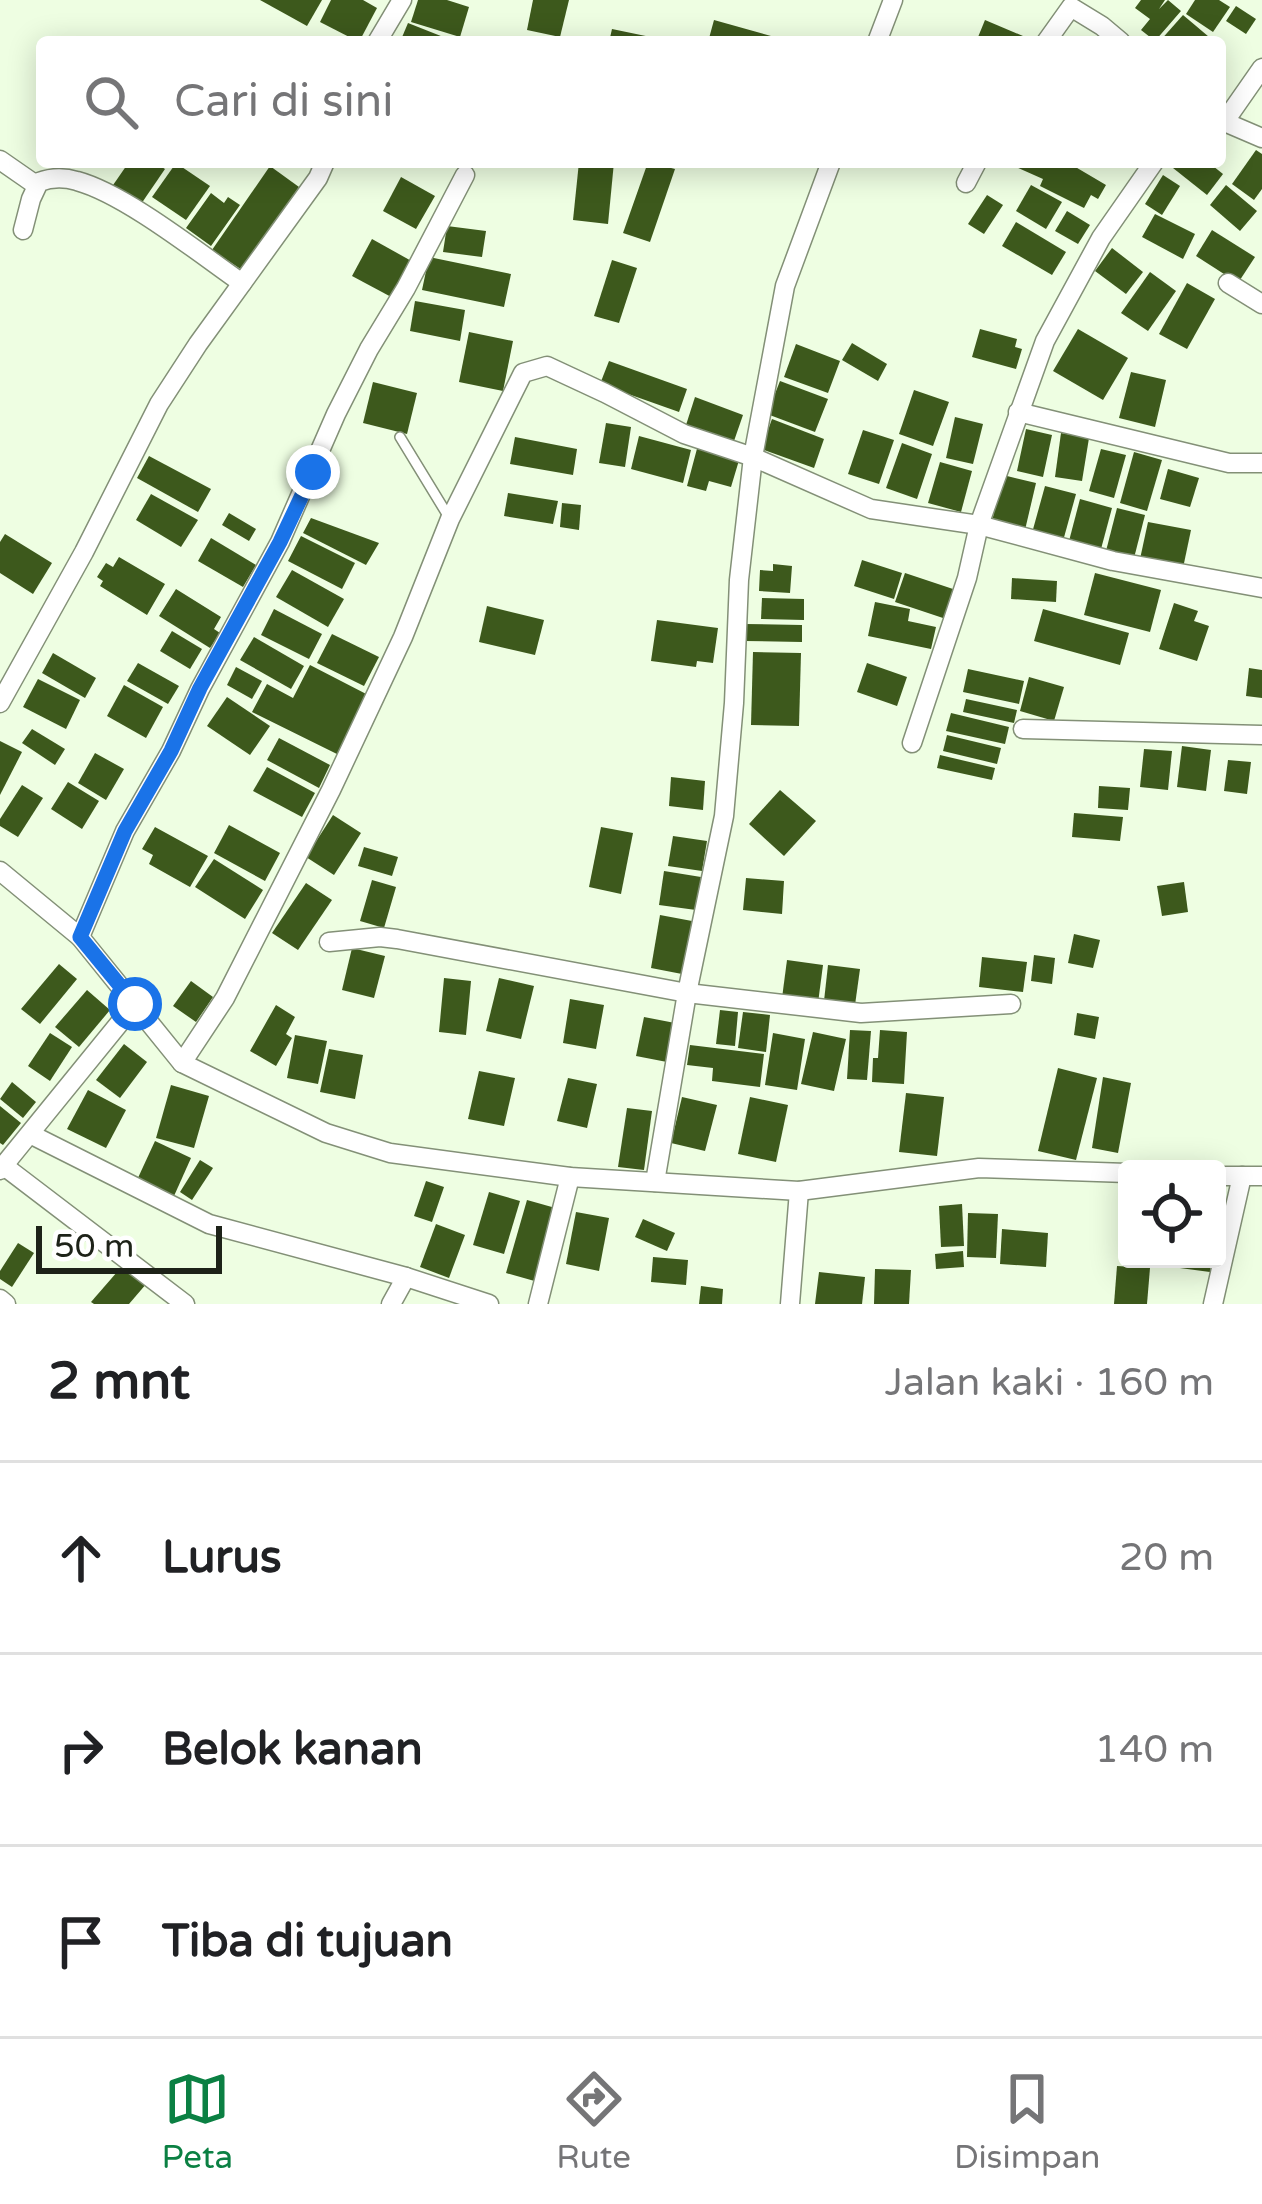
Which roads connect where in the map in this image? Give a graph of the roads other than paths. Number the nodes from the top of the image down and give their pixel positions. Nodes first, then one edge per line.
1 (402, 0) edge
2 (892, 0) edge
3 (1063, 4) edge
4 (381, 36) edge
5 (879, 36) edge
6 (1049, 36) edge
7 (1114, 36) edge
8 (1262, 68) edge
9 (1226, 116) edge
10 (1226, 123) edge
11 (1262, 138) edge
12 (0, 160) edge
13 (323, 168) edge
14 (829, 168) edge
15 (974, 168) edge
16 (1150, 168) edge
17 (465, 175) dead end
18 (966, 183) dead end
19 (36, 185) junction
20 (23, 230) dead end
21 (242, 283) junction
22 (1228, 284) dead end
23 (1262, 304) edge
24 (1018, 412) junction
25 (400, 436) dead end
26 (753, 457) junction
27 (1262, 463) edge
28 (450, 519) junction
29 (979, 526) junction
30 (1262, 588) edge
31 (0, 703) edge
32 (1022, 729) dead end
33 (1262, 735) edge
34 (912, 743) dead end
35 (0, 871) edge
36 (80, 937) junction
37 (329, 942) dead end
38 (687, 993) junction
39 (135, 1004) junction
40 (1011, 1004) dead end
41 (182, 1063) junction
42 (30, 1134) junction
43 (2, 1168) edge
44 (1118, 1173) edge
45 (1252, 1176) edge
46 (570, 1177) junction
47 (655, 1182) junction
48 (799, 1192) junction
49 (406, 1277) junction
50 (185, 1304) edge
51 (391, 1304) edge
52 (489, 1304) edge
53 (538, 1304) edge
54 (790, 1304) edge
55 (1213, 1304) edge

1 - 4 street
2 - 5 street
3 - 6 street
3 - 7 street
8 - 9 street
10 - 11 street
12 - 19 street
13 - 21 street
14 - 26 street
15 - 18 street
16 - 24 street
17 - 36 street
19 - 20 street
19 - 21 street
21 - 31 street
22 - 23 street
24 - 27 street
24 - 29 street
25 - 28 lane
26 - 28 street
26 - 29 street
26 - 38 street
28 - 41 street
29 - 30 street
29 - 34 street
32 - 33 street
35 - 36 street
36 - 39 street
37 - 38 street
38 - 40 street
38 - 47 street
39 - 41 street
39 - 42 street
41 - 46 street
42 - 43 street
42 - 49 street
43 - 50 street
44 - 48 street
45 - 55 street
46 - 47 street
46 - 53 street
47 - 48 street
48 - 54 street
49 - 51 street
49 - 52 street

